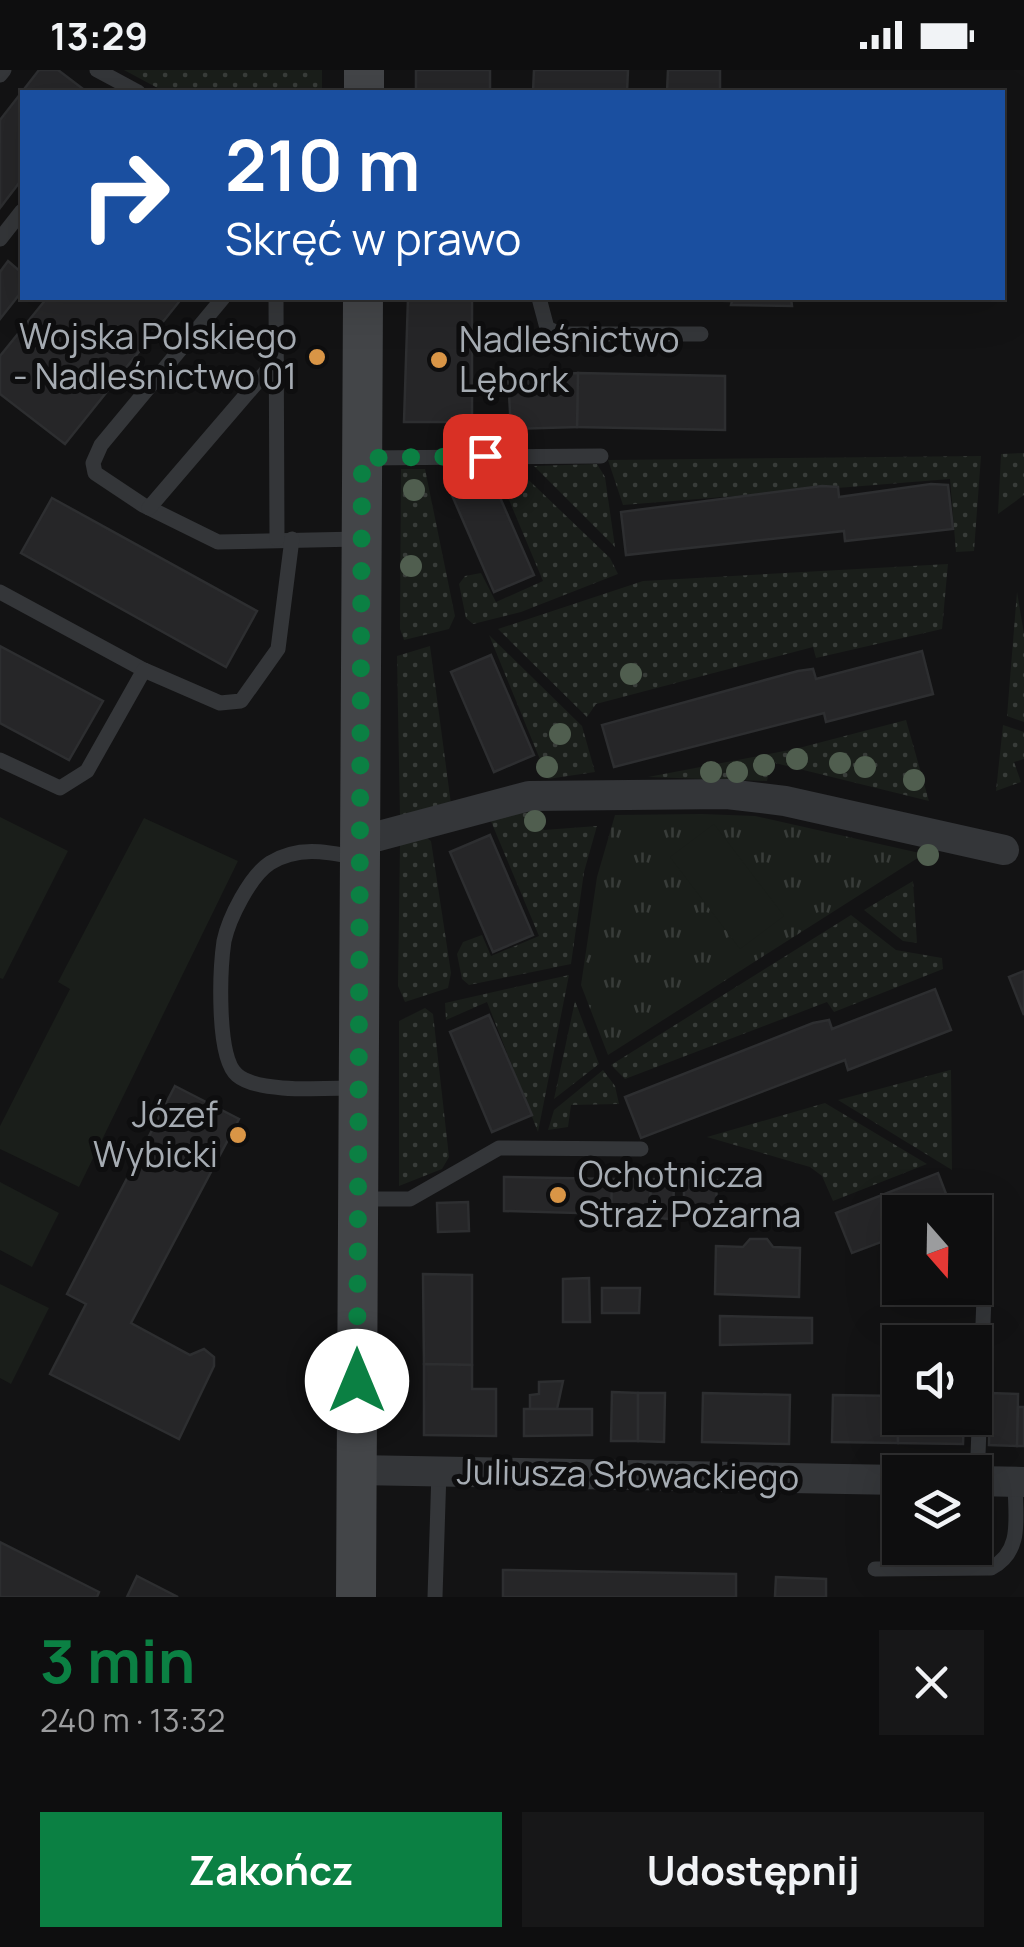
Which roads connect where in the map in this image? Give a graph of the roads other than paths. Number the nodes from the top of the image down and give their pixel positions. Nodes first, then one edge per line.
1 (97, 70) edge
2 (126, 90) edge
3 (20, 214) edge
4 (0, 239) edge
5 (221, 300) edge
6 (276, 300) edge
7 (362, 300) edge
8 (539, 300) edge
9 (700, 334) dead end
10 (276, 360) junction
11 (601, 456) dead end
12 (362, 458) junction
13 (150, 508) junction
14 (285, 539) junction
15 (362, 539) junction
16 (0, 592) edge
17 (144, 670) junction
18 (0, 760) edge
19 (360, 849) junction
20 (1004, 850) dead end
21 (358, 1088) junction
22 (642, 1149) dead end
23 (357, 1199) junction
24 (983, 1305) edge
25 (977, 1455) edge
26 (356, 1470) junction
27 (438, 1472) junction
28 (882, 1480) edge
29 (992, 1481) edge
30 (1020, 1481) edge
31 (875, 1569) dead end
32 (356, 1597) edge
33 (435, 1597) edge

1 - 2 lane
3 - 4 lane
5 - 13 lane
6 - 10 lane
7 - 12 street
8 - 9 lane
10 - 13 lane
10 - 14 lane
11 - 12 lane
12 - 15 street
13 - 14 lane
14 - 15 lane
14 - 17 lane
15 - 19 street
16 - 17 lane
17 - 18 lane
19 - 20 street
19 - 21 street
19 - 21 lane
21 - 23 street
22 - 23 lane
23 - 26 street
24 - 25 lane
26 - 27 street, Juliusza Słowackiego
26 - 32 street
27 - 28 street, Juliusza Słowackiego
27 - 33 lane
29 - 30 street
30 - 31 lane

